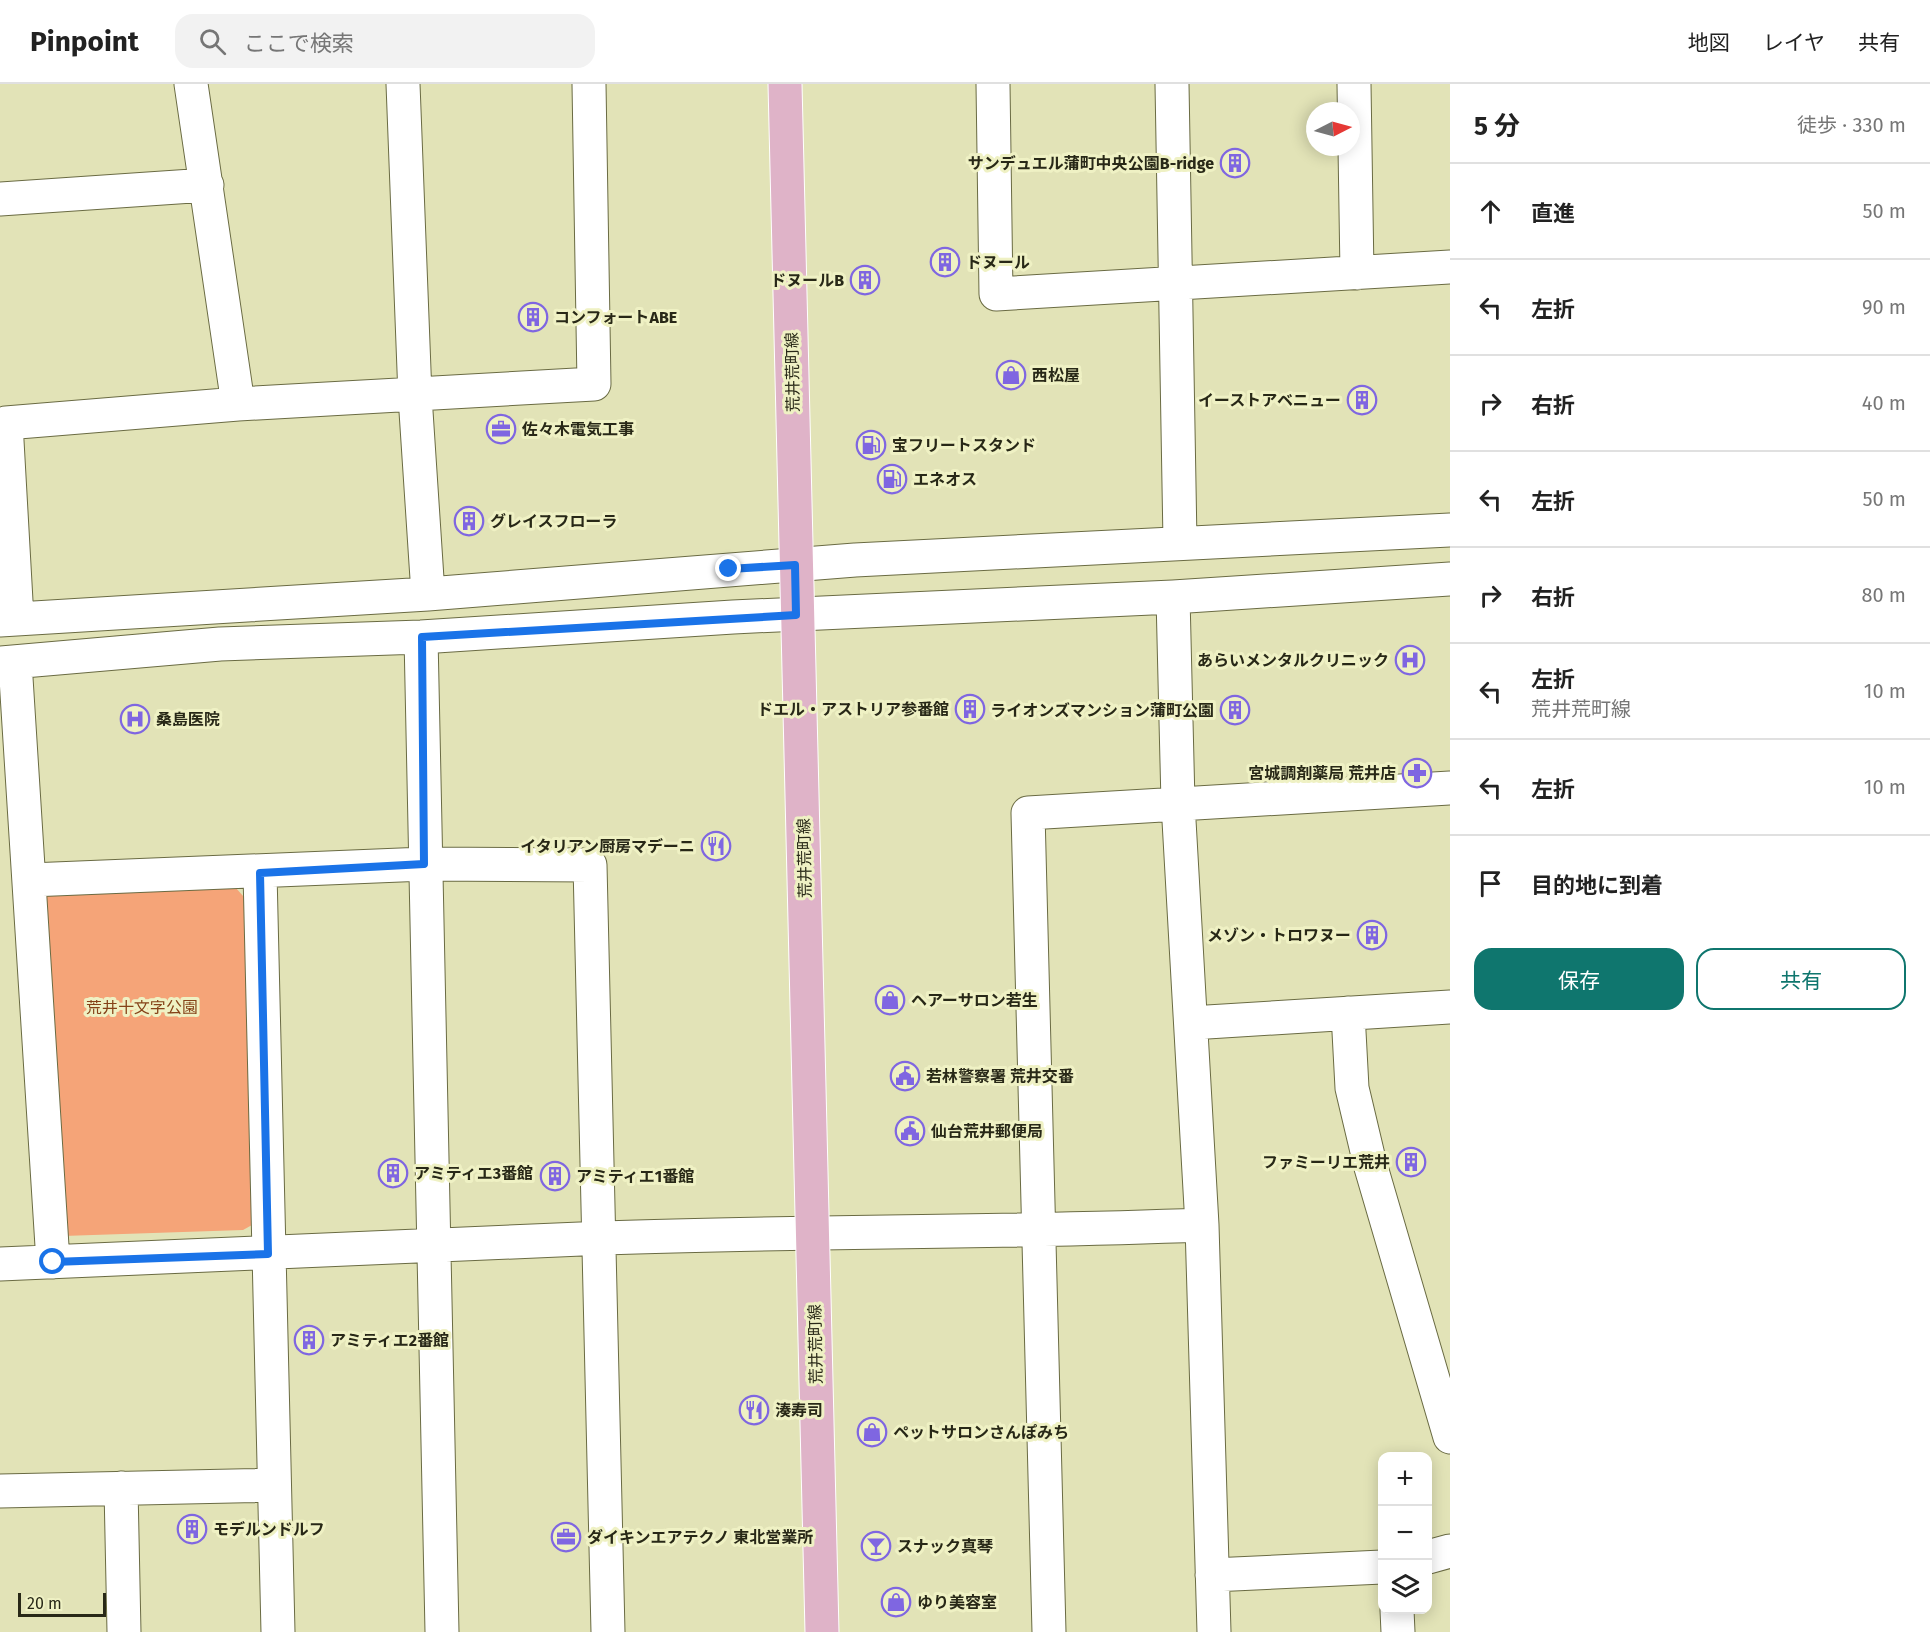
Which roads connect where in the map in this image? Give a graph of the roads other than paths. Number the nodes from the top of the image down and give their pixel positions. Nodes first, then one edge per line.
1 (191, 84) edge
2 (403, 84) edge
3 (589, 84) edge
4 (785, 84) edge
5 (993, 84) edge
6 (1172, 84) edge
7 (1354, 84) edge
8 (207, 185) junction
9 (0, 198) edge
10 (1450, 267) edge
11 (1357, 273) junction
12 (1174, 283) junction
13 (415, 396) junction
14 (238, 404) junction
15 (1450, 530) edge
16 (1180, 542) junction
17 (795, 565) junction
18 (1450, 579) edge
19 (428, 594) junction
20 (1173, 597) junction
21 (796, 615) junction
22 (9, 619) edge
23 (422, 637) junction
24 (7, 662) edge
25 (1450, 788) edge
26 (1178, 802) junction
27 (424, 864) junction
28 (260, 873) junction
29 (30, 880) junction
30 (1450, 1007) edge
31 (1348, 1013) junction
32 (1191, 1023) junction
33 (1202, 1225) junction
34 (1038, 1231) junction
35 (813, 1232) junction
36 (600, 1238) junction
37 (435, 1246) junction
38 (268, 1254) junction
39 (53, 1262) junction
40 (0, 1263) edge
41 (1450, 1437) edge
42 (274, 1485) junction
43 (121, 1488) junction
44 (0, 1491) edge
45 (1450, 1551) edge
46 (1432, 1556) edge
47 (1378, 1567) edge
48 (1212, 1575) junction
49 (1397, 1614) edge
50 (124, 1632) edge
51 (278, 1632) edge
52 (442, 1632) edge
53 (608, 1632) edge
54 (822, 1632) edge
55 (1049, 1632) edge
56 (1214, 1632) edge
57 (1398, 1632) edge

1 - 8 street
2 - 13 street
3 - 13 street
4 - 17 main road, 荒井荒町線
5 - 12 street
6 - 12 street
7 - 11 street
8 - 9 street
8 - 14 street
10 - 11 street
11 - 12 street
12 - 16 street
13 - 14 street
13 - 19 street
14 - 22 street
15 - 16 street
16 - 17 street
17 - 19 street
17 - 21 main road, 荒井荒町線
18 - 20 street
19 - 22 street
20 - 21 street
20 - 26 street
21 - 23 street
21 - 35 main road, 荒井荒町線
23 - 24 street
23 - 27 street
24 - 29 street
25 - 26 street
26 - 32 street
26 - 34 street
27 - 28 street
27 - 36 street
27 - 37 street
28 - 29 street
28 - 38 street
29 - 39 street
30 - 31 street
31 - 32 street
31 - 41 street
32 - 33 street
33 - 34 street
33 - 48 street
34 - 35 street
34 - 55 street
35 - 36 street
35 - 54 main road, 荒井荒町線
36 - 37 street
36 - 53 street
37 - 38 street
37 - 52 street
38 - 39 street
38 - 42 street
39 - 40 street
42 - 43 street
42 - 51 street
43 - 44 street
43 - 50 street
45 - 46 street
47 - 48 street
48 - 56 street
49 - 57 street

